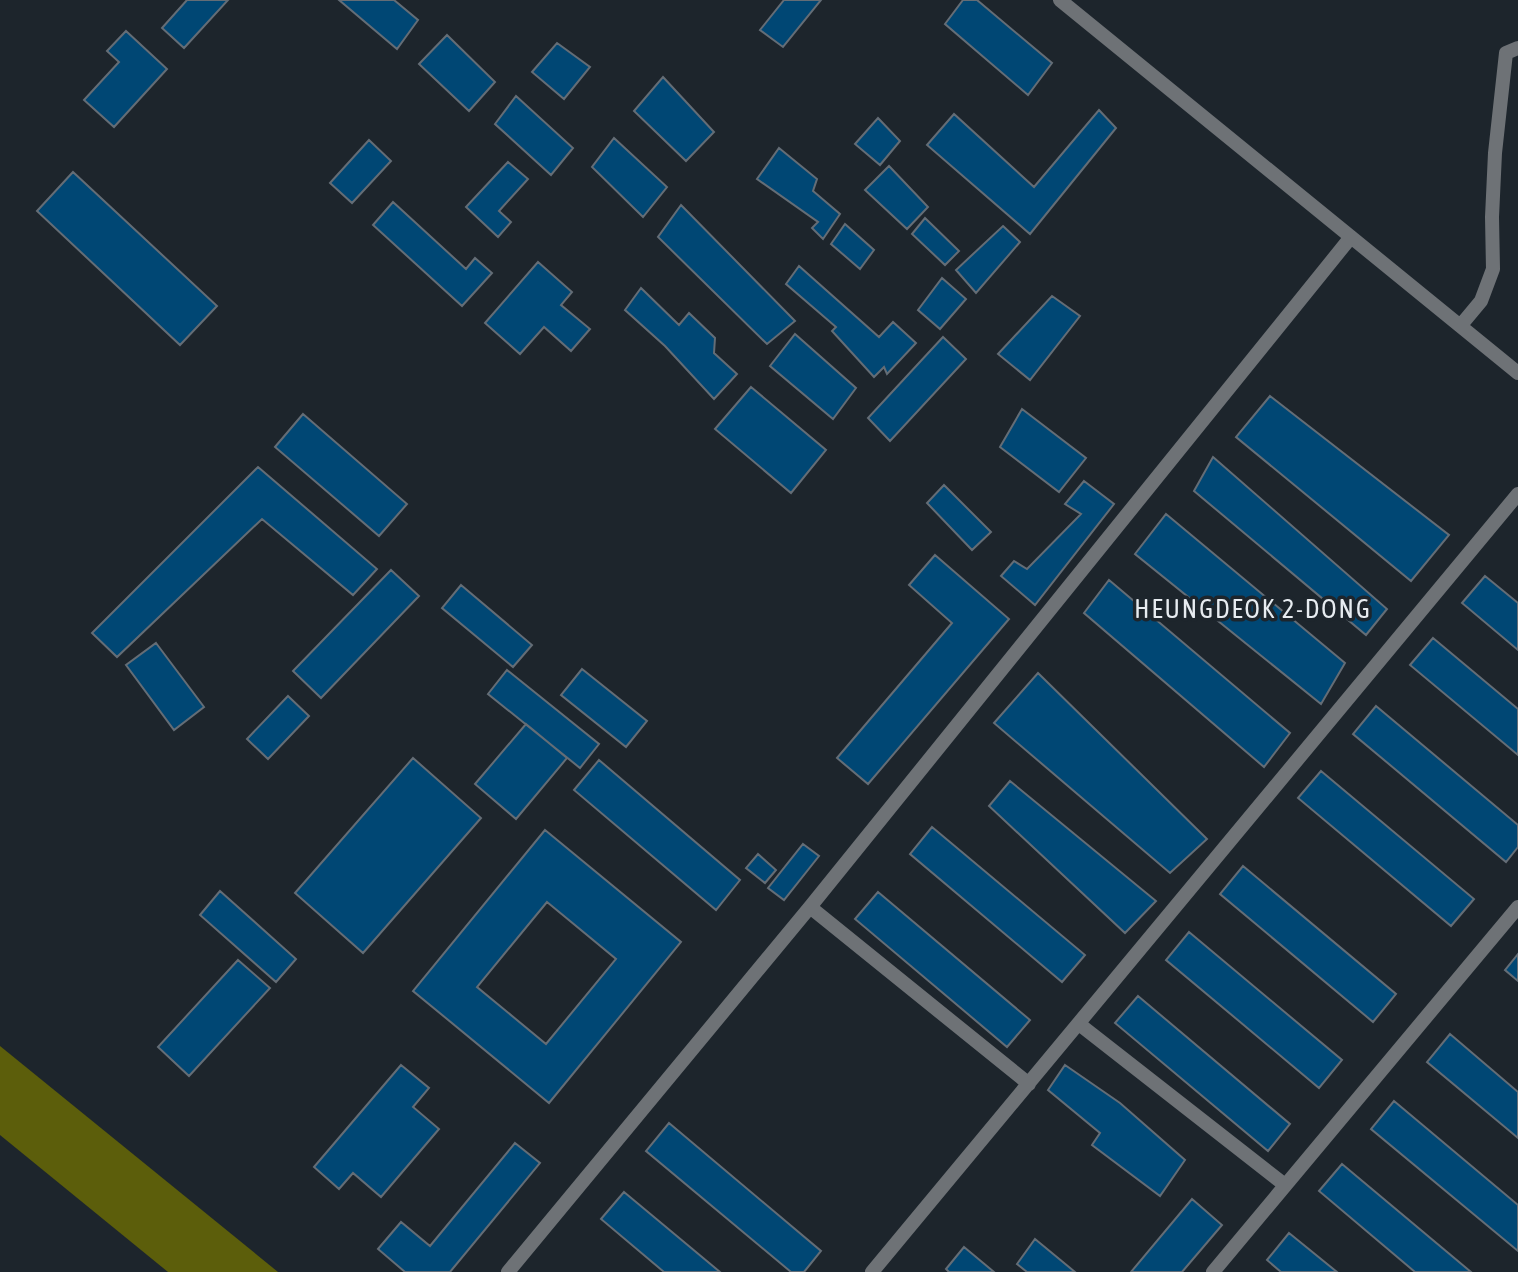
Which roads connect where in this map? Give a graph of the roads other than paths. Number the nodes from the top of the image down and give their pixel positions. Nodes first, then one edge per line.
1 (1060, 0) edge
2 (1518, 48) edge
3 (1351, 237) junction
4 (1461, 326) junction
5 (1518, 373) edge
6 (1518, 494) edge
7 (1518, 906) edge
8 (810, 907) junction
9 (1079, 1024) junction
10 (1029, 1084) junction
11 (1285, 1185) junction
12 (508, 1272) edge
13 (872, 1272) edge
14 (1213, 1272) edge

1 - 3 street
2 - 4 street
3 - 4 street
3 - 8 street
4 - 5 street
6 - 9 street
7 - 11 street
8 - 10 street
8 - 12 street
9 - 10 street
9 - 11 street
10 - 13 street
11 - 14 street

